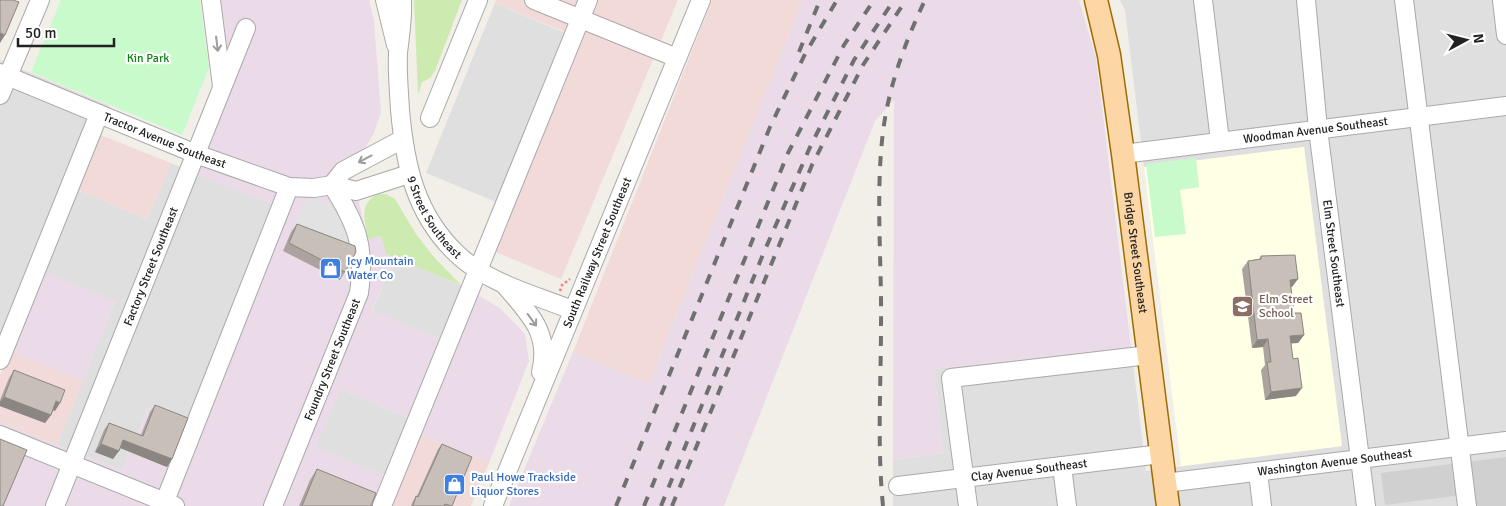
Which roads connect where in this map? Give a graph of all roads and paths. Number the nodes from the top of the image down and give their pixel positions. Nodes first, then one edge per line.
1 (40, 0) edge
2 (211, 0) edge
3 (385, 0) edge
4 (402, 0) edge
5 (478, 0) edge
6 (534, 0) edge
7 (588, 0) edge
8 (701, 0) edge
9 (1096, 0) edge
10 (1203, 0) edge
11 (1306, 0) edge
12 (1404, 0) edge
13 (1502, 0) edge
14 (580, 19) junction
15 (246, 28) dead end
16 (1506, 35) edge
17 (398, 53) junction
18 (677, 58) junction
19 (4, 74) edge
20 (223, 89) junction
21 (0, 95) edge
22 (1506, 106) edge
23 (99, 114) junction
24 (1419, 116) junction
25 (430, 118) dead end
26 (1318, 129) junction
27 (403, 139) junction
28 (1220, 142) junction
29 (196, 154) junction
30 (1123, 154) junction
31 (409, 174) junction
32 (332, 185) junction
33 (289, 187) junction
34 (478, 269) junction
35 (502, 282) junction
36 (572, 310) junction
37 (1149, 355) junction
38 (0, 360) edge
39 (526, 427) junction
40 (0, 435) edge
41 (1506, 441) edge
42 (1460, 447) junction
43 (1161, 454) junction
44 (1360, 459) junction
45 (71, 464) junction
46 (1062, 466) junction
47 (1258, 472) junction
48 (964, 478) junction
49 (1165, 484) junction
50 (898, 486) dead end
51 (168, 505) edge
52 (55, 506) edge
53 (273, 506) edge
54 (382, 506) edge
55 (494, 506) edge
56 (968, 506) edge
57 (1067, 506) edge
58 (1168, 506) edge
59 (1262, 506) edge
60 (1366, 506) edge
61 (1467, 506) edge

1 - 19 street
2 -> 20 street
3 - 17 street, 9 Street Southeast
4 - 17 street, 9 Street Southeast
5 - 25 street
6 - 14 street
7 - 14 street
8 - 18 street, South Railway Street Southeast
9 - 30 main road, Bridge Street Southeast
10 - 28 street
11 - 26 street, Elm Street Southeast
12 - 24 street
13 - 16 street
14 - 18 street
14 - 34 street
15 - 20 street, Factory Street Southeast
17 - 27 street, 9 Street Southeast
18 - 36 street, South Railway Street Southeast
19 - 21 street
19 - 23 street, Tractor Avenue Southeast
20 - 29 street, Factory Street Southeast
22 - 24 street, Woodman Avenue Southeast
23 - 29 street, Tractor Avenue Southeast
23 - 38 street
24 - 26 street, Woodman Avenue Southeast
24 - 42 street
26 - 28 street, Woodman Avenue Southeast
26 - 44 street, Elm Street Southeast
27 - 31 street, 9 Street Southeast
27 -> 32 street
28 - 30 street, Woodman Avenue Southeast
29 - 33 street, Tractor Avenue Southeast
29 - 45 street, Factory Street Southeast
30 - 37 main road, Bridge Street Southeast
31 - 32 street, Tractor Avenue Southeast
31 - 34 street, 9 Street Southeast
32 - 33 street, Tractor Avenue Southeast
32 - 53 street, Foundry Street Southeast
33 - 51 street
34 - 35 street, 9 Street Southeast
34 - 54 street
35 - 36 street, 9 Street Southeast
35 -> 39 street
36 - 39 street, South Railway Street Southeast
37 - 43 main road, Bridge Street Southeast
37 - 48 street
39 - 55 street, South Railway Street Southeast
40 - 45 street
41 - 42 street, Washington Avenue Southeast
42 - 44 street, Washington Avenue Southeast
42 - 61 street
43 - 46 street, Clay Avenue Southeast
43 - 49 main road, Bridge Street Southeast
44 - 47 street, Washington Avenue Southeast
44 - 60 street, Elm Street Southeast
45 - 51 street
45 - 52 street, Factory Street Southeast
46 - 48 street, Clay Avenue Southeast
46 - 57 street
47 - 49 street, Washington Avenue Southeast
47 - 59 street
48 - 50 street, Clay Avenue Southeast
48 - 56 street
49 - 58 main road, Bridge Street Southeast

